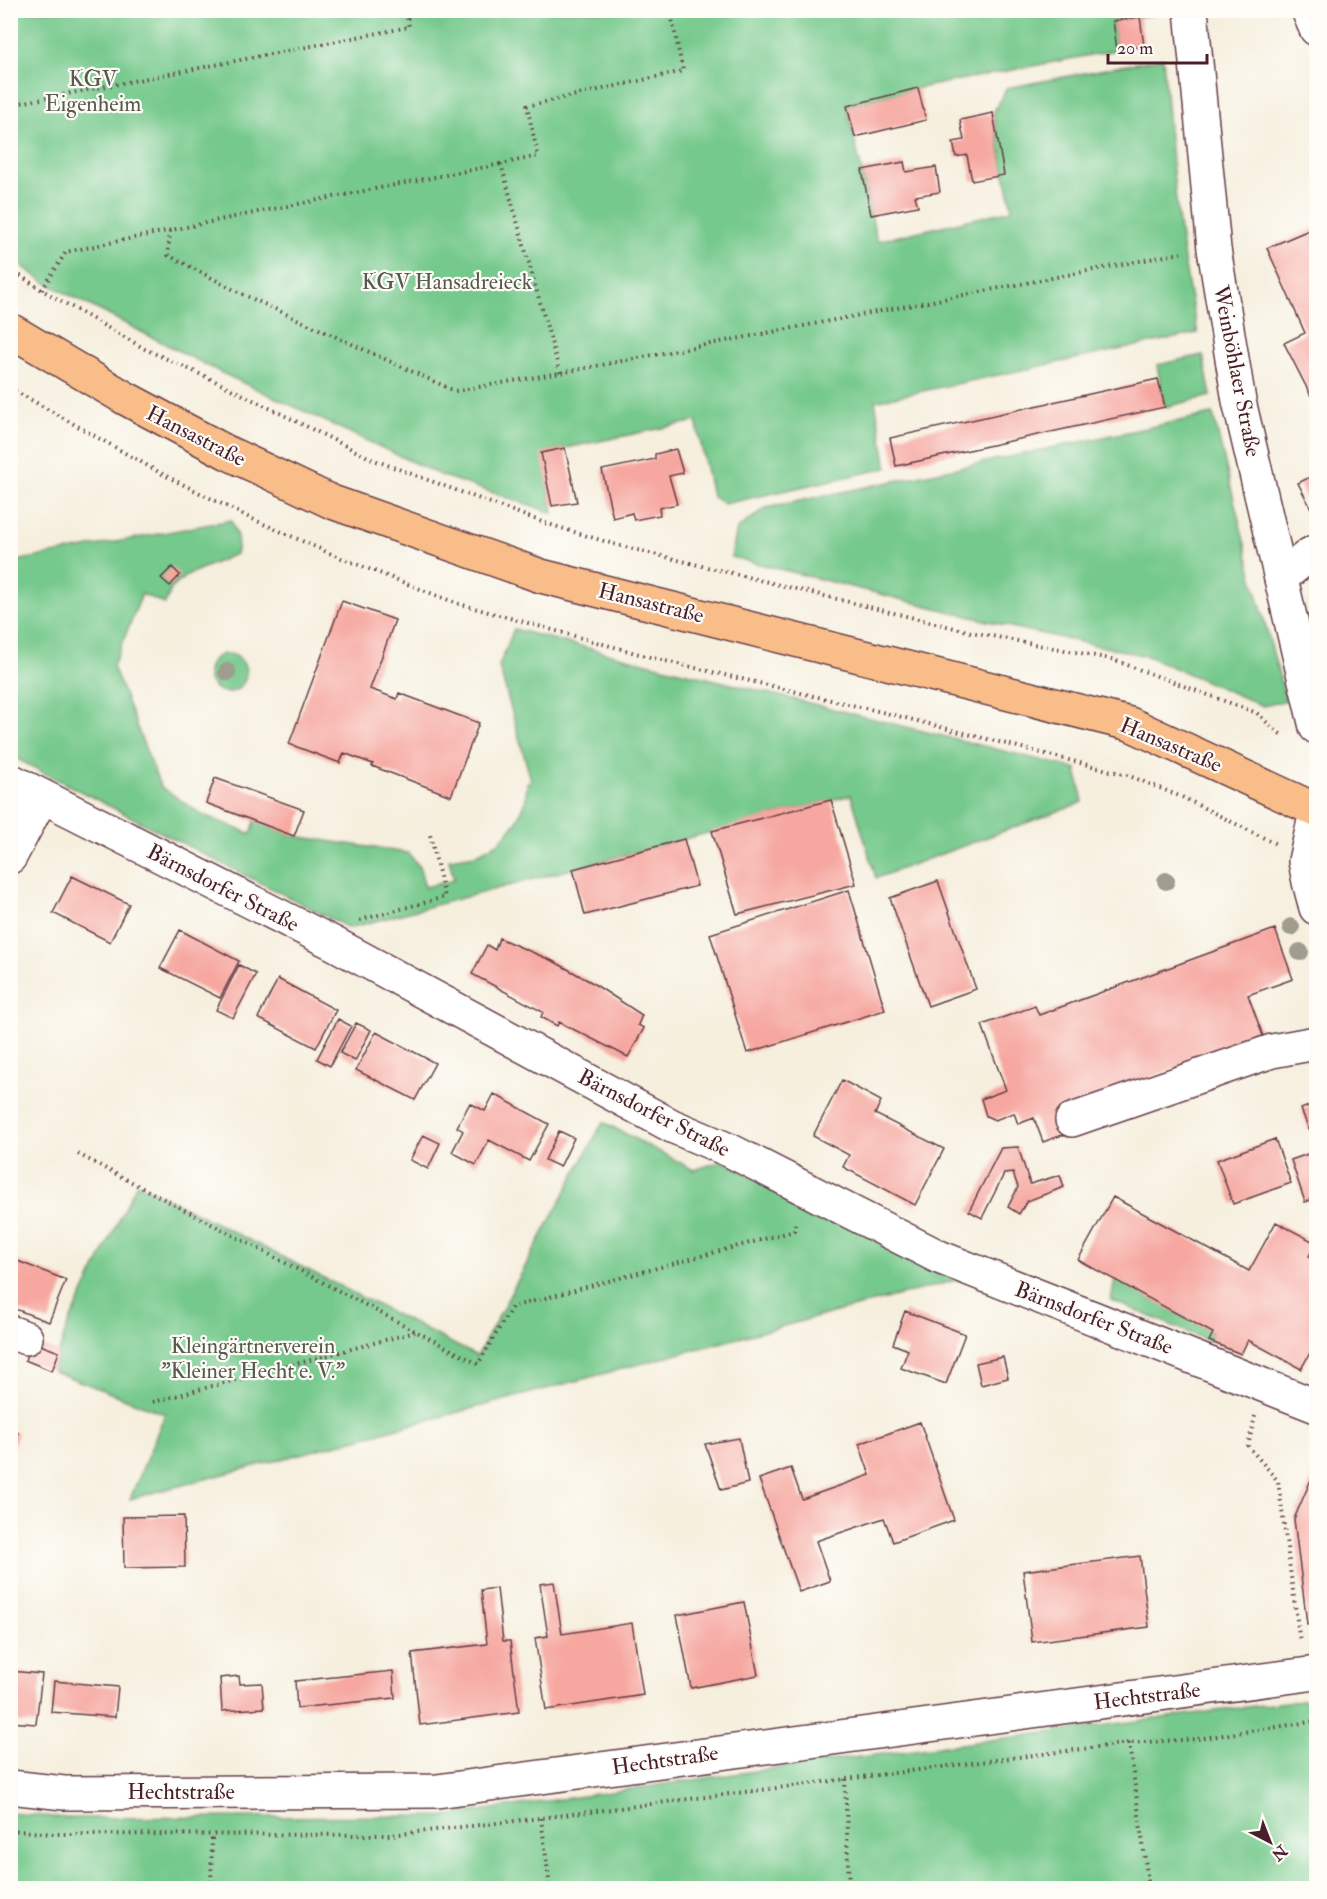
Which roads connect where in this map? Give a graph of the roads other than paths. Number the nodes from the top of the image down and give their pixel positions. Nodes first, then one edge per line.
1 (1191, 10) edge
2 (1308, 10) edge
3 (1317, 29) edge
4 (10, 330) edge
5 (1317, 551) edge
6 (1282, 577) junction
7 (1317, 727) edge
8 (10, 780) edge
9 (42, 796) junction
10 (1317, 811) edge
11 (10, 857) edge
12 (1310, 884) edge
13 (1317, 1042) edge
14 (1072, 1120) dead end
15 (1317, 1406) edge
16 (1310, 1674) edge
17 (10, 1786) edge

1 - 6 street, Weinböhlaer Straße
2 - 3 street
4 - 10 main road, Hansastraße
5 - 6 street
6 - 7 street, Weinböhlaer Straße
8 - 9 street, Bärnsdorfer Straße
9 - 11 street
9 - 15 street, Bärnsdorfer Straße
10 - 12 street
13 - 14 street
16 - 17 street, Hechtstraße

